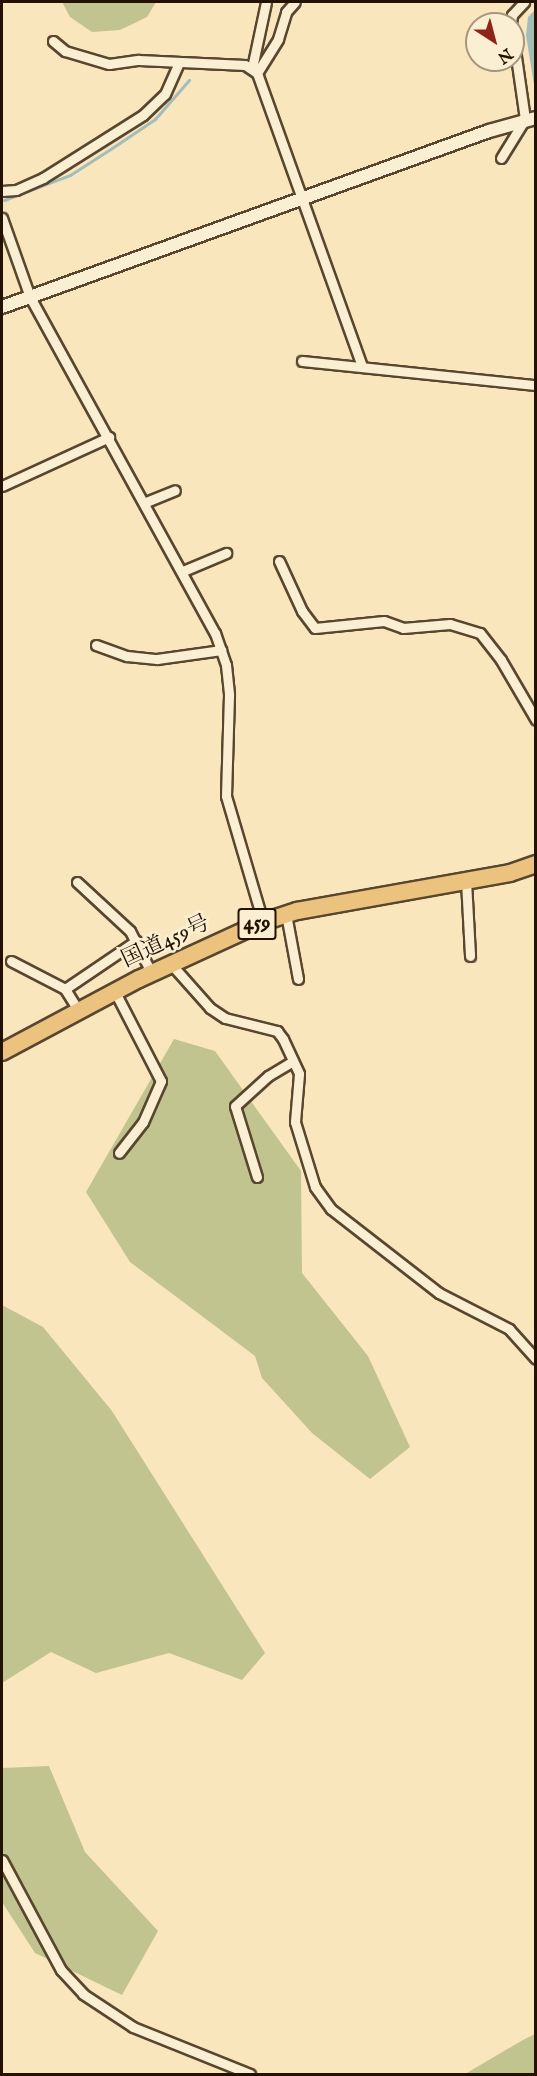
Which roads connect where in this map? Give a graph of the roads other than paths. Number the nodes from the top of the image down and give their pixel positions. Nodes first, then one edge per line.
1 (266, 2) edge
2 (295, 2) edge
3 (53, 41) dead end
4 (179, 63) junction
5 (255, 70) junction
6 (520, 72) edge
7 (530, 118) edge
8 (501, 158) dead end
9 (2, 191) edge
10 (300, 202) junction
11 (2, 218) edge
12 (30, 297) junction
13 (2, 307) edge
14 (303, 361) dead end
15 (362, 366) junction
16 (536, 385) edge
17 (109, 437) junction
18 (2, 486) edge
19 (175, 490) dead end
20 (146, 502) junction
21 (226, 553) dead end
22 (279, 561) dead end
23 (183, 571) junction
24 (96, 645) dead end
25 (221, 650) junction
26 (536, 720) edge
27 (536, 864) edge
28 (466, 881) junction
29 (77, 882) dead end
30 (286, 914) junction
31 (262, 922) junction
32 (136, 941) junction
33 (470, 956) dead end
34 (11, 961) dead end
35 (171, 964) junction
36 (152, 974) junction
37 (298, 979) dead end
38 (65, 989) junction
39 (115, 992) junction
40 (80, 1011) junction
41 (2, 1052) edge
42 (293, 1061) junction
43 (119, 1153) dead end
44 (257, 1177) dead end
45 (536, 1359) edge
46 (2, 1860) edge
47 (250, 2074) edge

1 - 5 street
2 - 5 street
3 - 4 street
4 - 5 street
4 - 9 street
5 - 10 street
6 - 7 street
7 - 8 street
7 - 10 street
10 - 12 street
10 - 15 street
11 - 12 street
12 - 13 street
12 - 17 street
14 - 15 street
15 - 16 street
17 - 18 street
17 - 20 street
19 - 20 street
20 - 23 street
21 - 23 street
22 - 26 street
23 - 25 street
24 - 25 street
25 - 31 street
27 - 28 highway, 国道459号 / 459
28 - 30 highway, 国道459号 / 459
28 - 33 street
29 - 32 street
30 - 31 highway, 国道459号 / 459
30 - 37 street
31 - 35 highway, 国道459号 / 459
32 - 36 street
32 - 38 street
34 - 38 street
35 - 36 highway, 国道459号 / 459
35 - 42 street
36 - 39 highway, 国道459号 / 459
38 - 40 street
39 - 40 highway, 国道459号 / 459
39 - 43 street
40 - 41 highway, 国道459号 / 459
42 - 44 street
42 - 45 street
46 - 47 street

